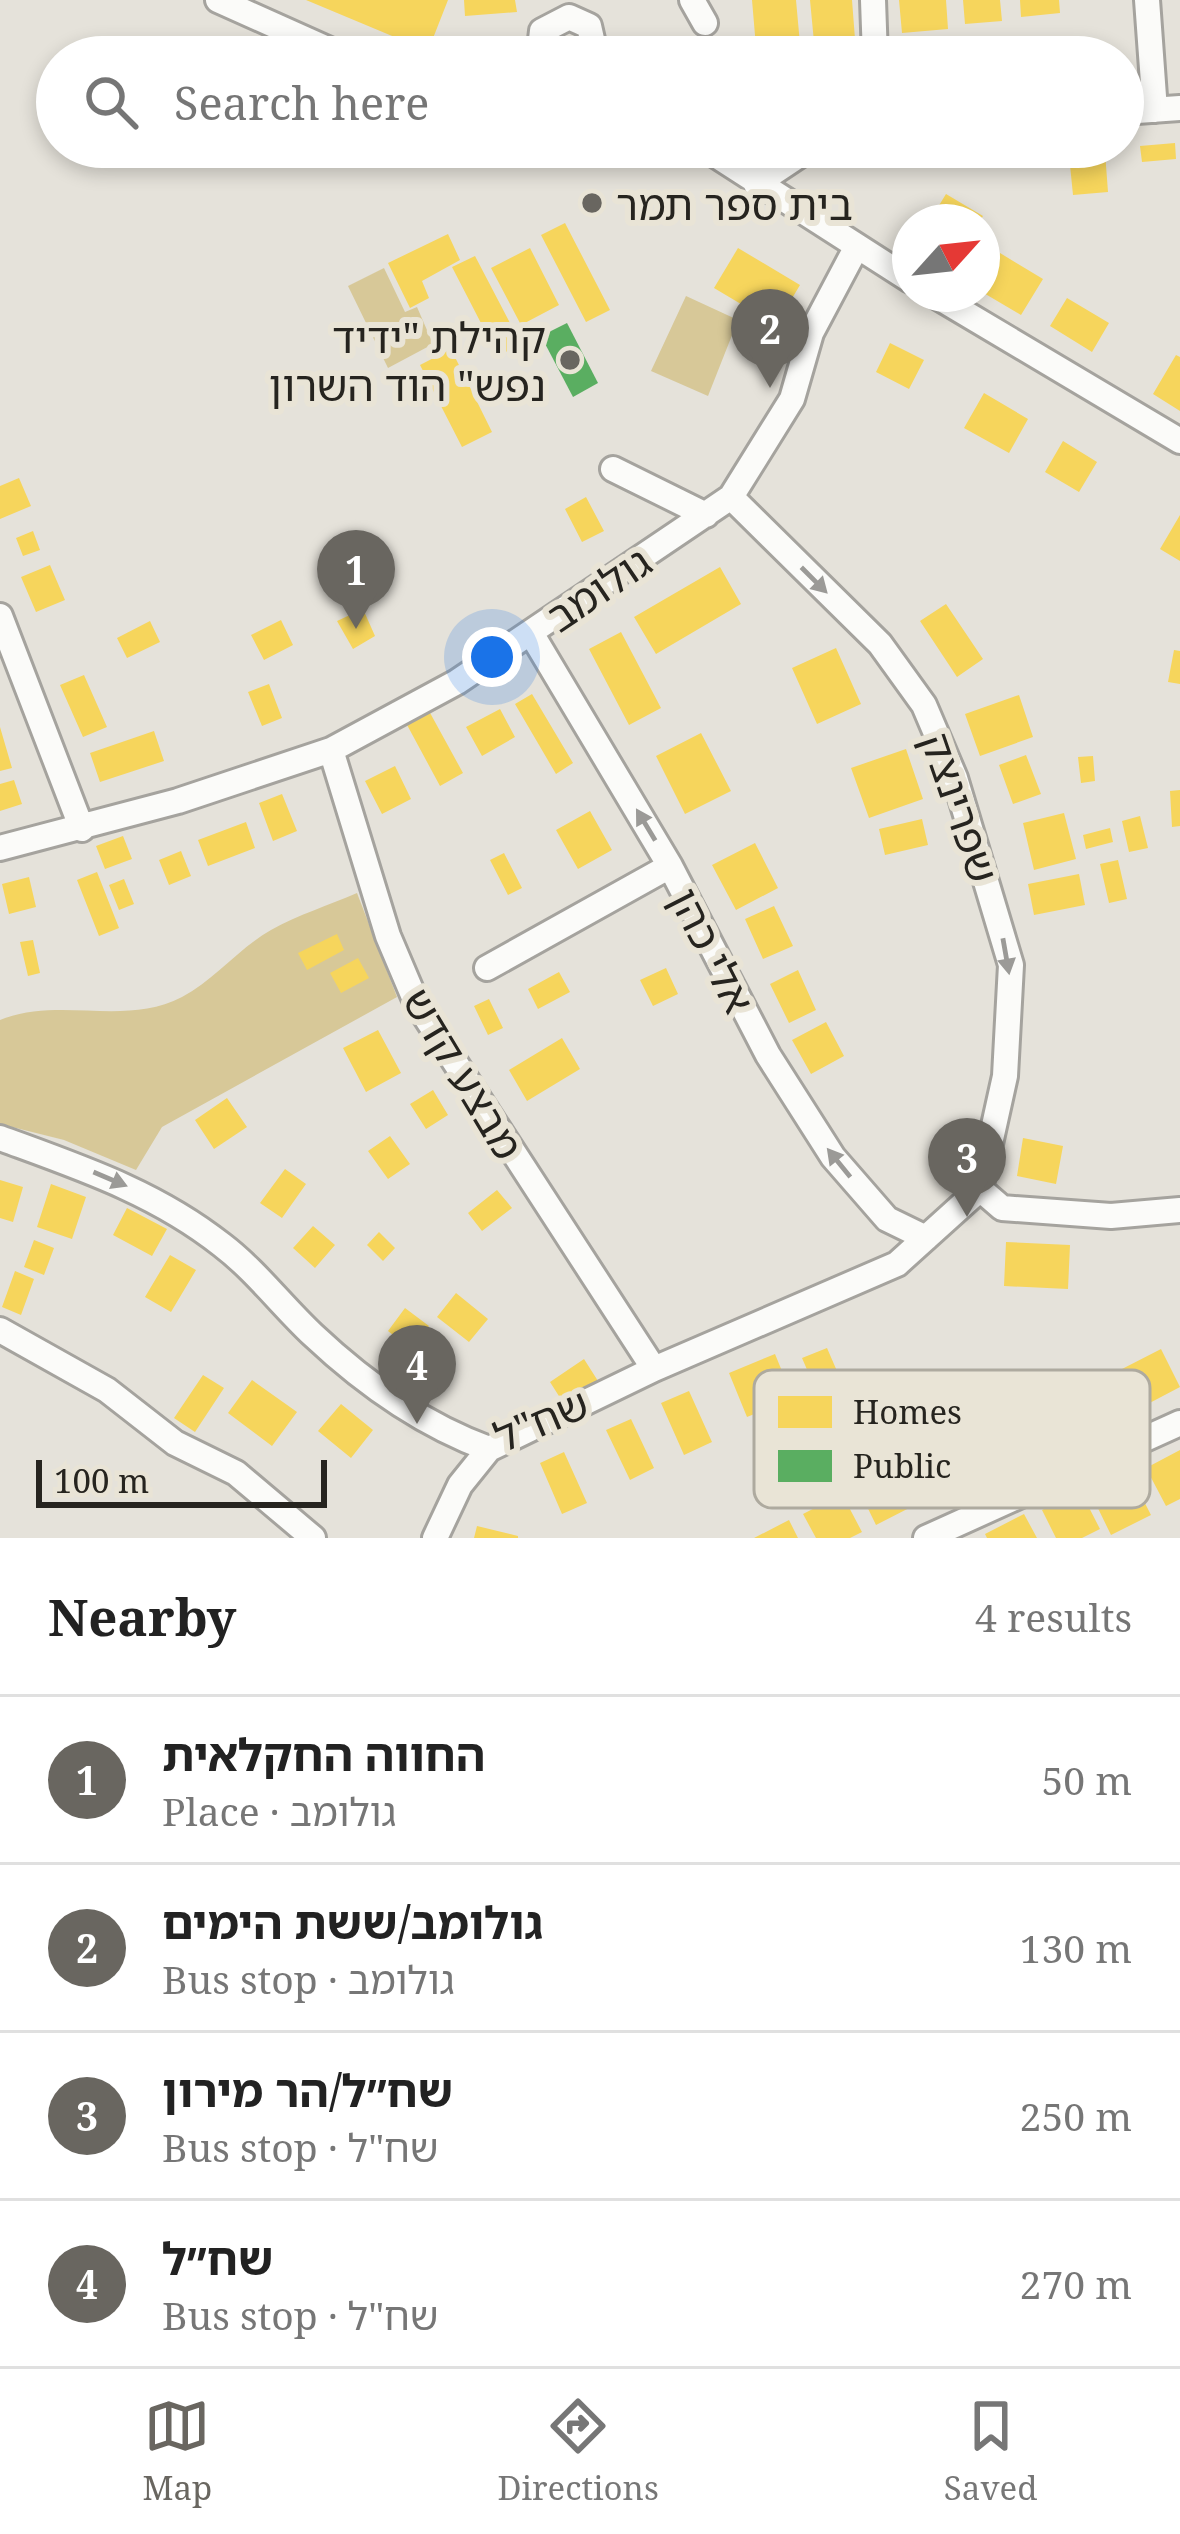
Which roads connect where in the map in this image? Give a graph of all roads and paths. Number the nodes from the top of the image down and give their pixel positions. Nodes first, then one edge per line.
1 (218, 0) edge
2 (692, 0) edge
3 (873, 0) edge
4 (1147, 0) edge
5 (568, 9) edge
6 (706, 23) dead end
7 (298, 36) edge
8 (541, 36) edge
9 (595, 36) edge
10 (874, 36) edge
11 (1168, 109) edge
12 (733, 168) edge
13 (780, 168) edge
14 (756, 184) junction
15 (856, 248) junction
16 (892, 269) edge
17 (963, 312) edge
18 (1180, 441) edge
19 (613, 469) dead end
20 (731, 497) junction
21 (706, 515) junction
22 (0, 616) edge
23 (531, 633) junction
24 (331, 750) junction
25 (82, 829) junction
26 (0, 848) edge
27 (670, 866) junction
28 (488, 968) dead end
29 (0, 1138) edge
30 (980, 1189) junction
31 (1180, 1210) edge
32 (926, 1238) junction
33 (0, 1330) edge
34 (654, 1369) junction
35 (1180, 1423) edge
36 (1150, 1437) edge
37 (489, 1449) junction
38 (992, 1508) edge
39 (313, 1538) edge
40 (435, 1538) edge
41 (926, 1538) edge

1 - 7 street
2 - 6 street
3 - 10 street
4 - 11 street
5 - 8 street
5 - 9 street
12 - 14 street
13 - 14 street
14 - 15 street
15 - 16 street
15 - 20 street, גולומב
17 - 18 street
19 - 21 street
20 - 21 street, גולומב
20 -> 30 street, שפרינצק
21 - 23 street, גולומב
22 - 25 street
23 - 24 street, גולומב
27 -> 23 street, אלי כהן
24 - 25 street, גולומב
24 - 34 street, מבצע קדש
25 - 26 street, גולומב
27 - 28 street
32 -> 27 street, אלי כהן
29 -> 37 street, שח"ל
30 - 31 street
30 - 32 street, שח"ל
32 - 34 street, שח"ל
33 - 39 street
34 - 37 street, שח"ל
35 - 36 street
37 - 40 street
38 - 41 street

